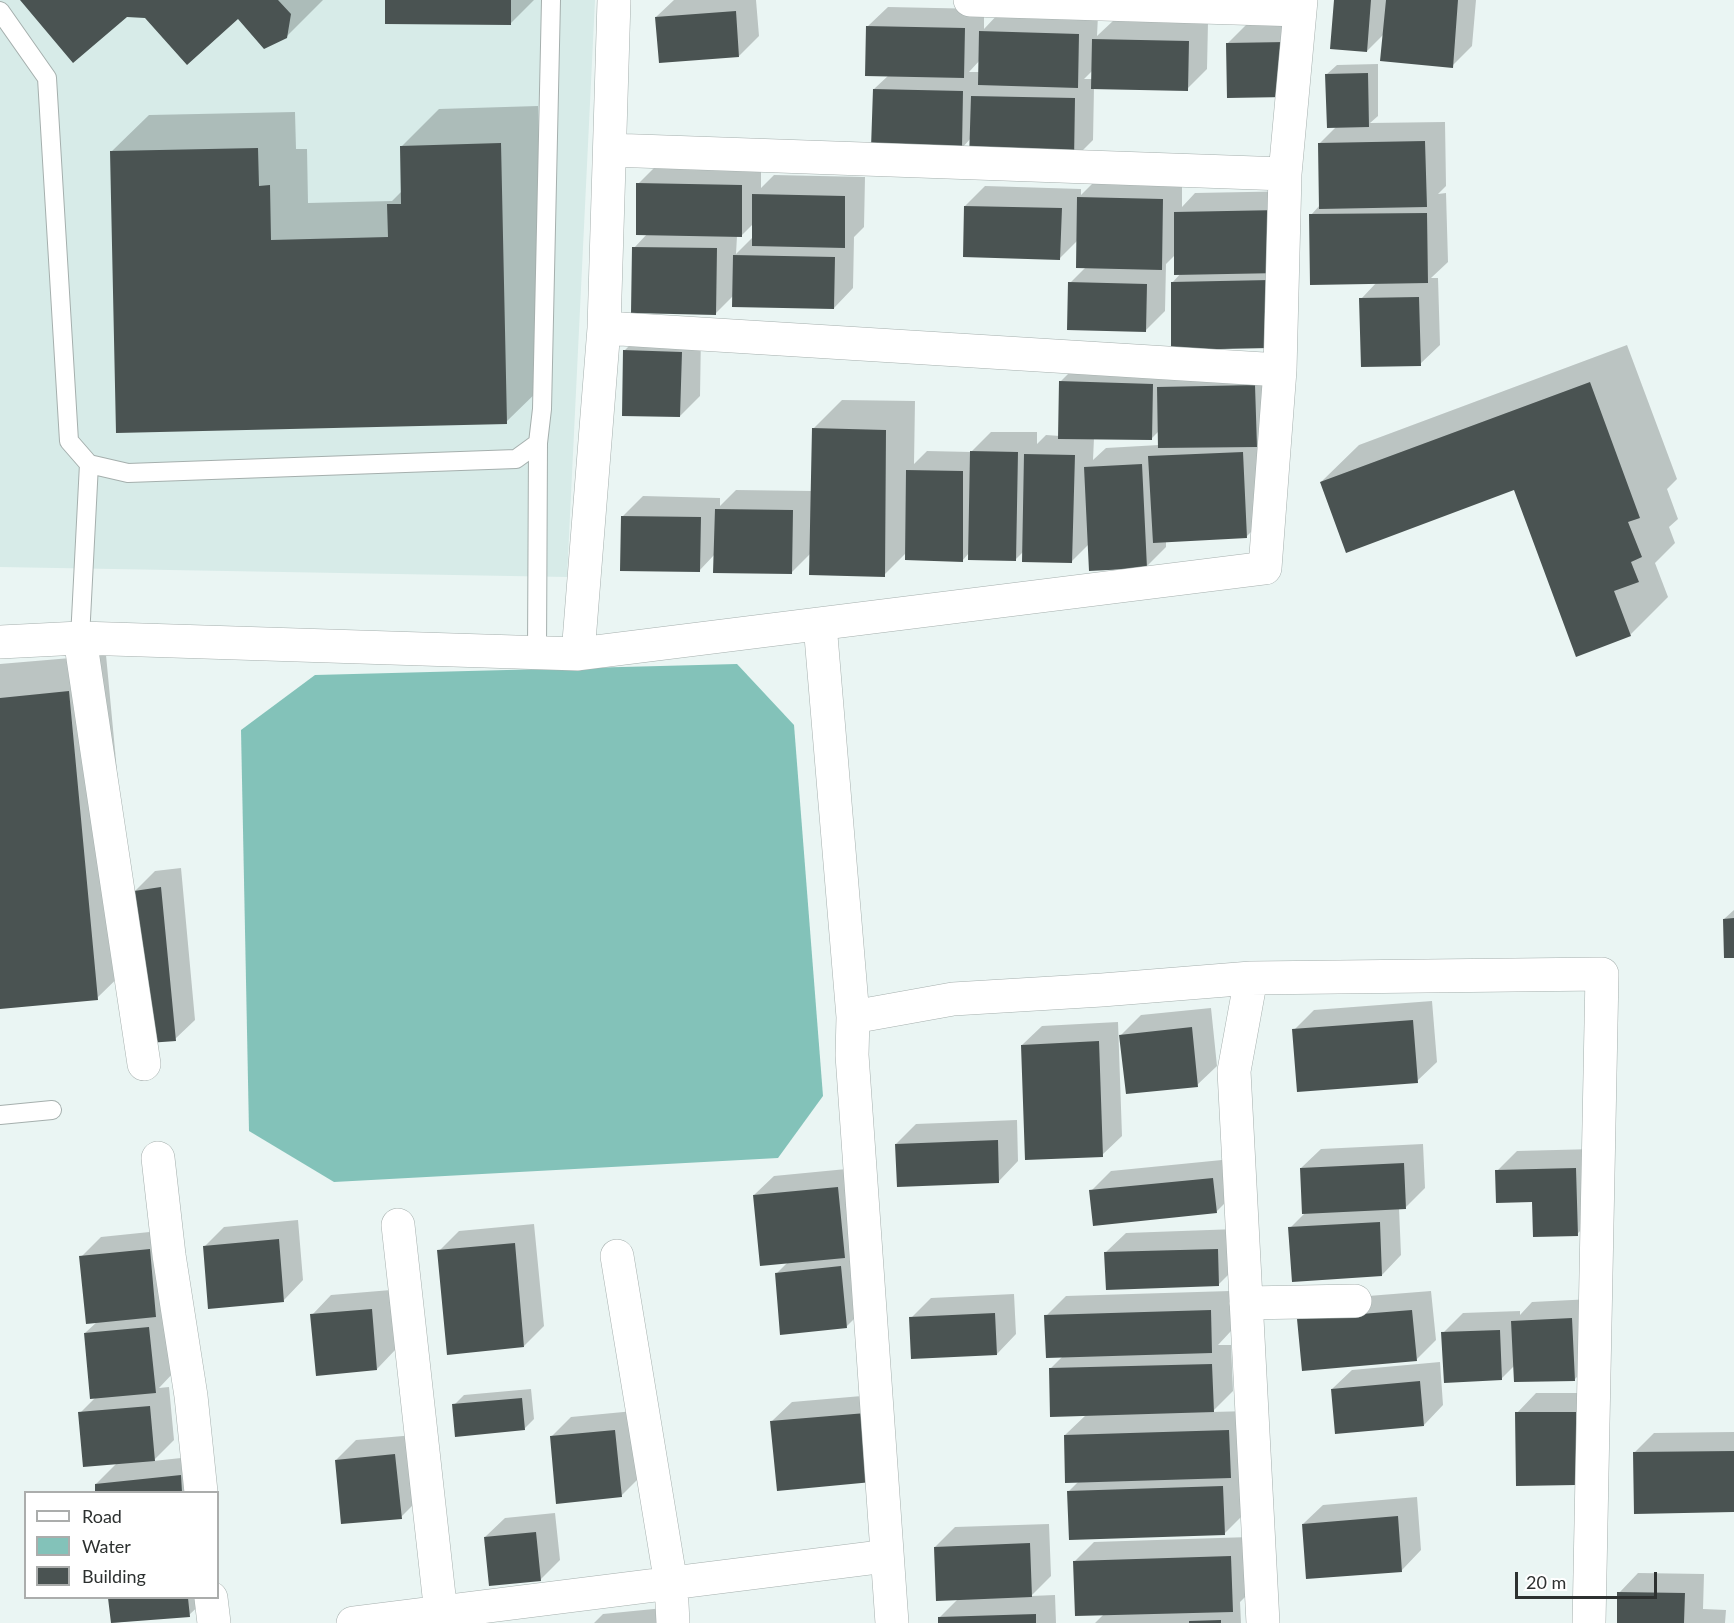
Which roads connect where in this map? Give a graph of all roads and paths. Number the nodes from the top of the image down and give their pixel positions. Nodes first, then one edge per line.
1 (551, 0) edge
2 (614, 0) edge
3 (970, 0) edge
4 (1300, 5) edge
5 (0, 11) edge
6 (610, 150) junction
7 (1285, 174) junction
8 (604, 328) junction
9 (1280, 370) junction
10 (538, 443) junction
11 (89, 464) junction
12 (820, 624) junction
13 (80, 638) junction
14 (0, 642) edge
15 (537, 653) junction
16 (578, 654) junction
17 (1251, 978) junction
18 (853, 1017) junction
19 (144, 1064) dead end
20 (52, 1110) dead end
21 (0, 1115) edge
22 (158, 1158) dead end
23 (398, 1225) dead end
24 (617, 1256) dead end
25 (1355, 1301) dead end
26 (1246, 1303) junction
27 (201, 1491) edge
28 (887, 1556) junction
29 (671, 1584) junction
30 (212, 1599) edge
31 (442, 1618) edge
32 (214, 1623) edge
33 (353, 1623) edge
34 (673, 1623) edge
35 (892, 1623) edge
36 (1263, 1623) edge
37 (1589, 1623) edge

1 - 10 lane
2 - 6 street
3 - 4 street
4 - 7 street
5 - 11 lane
6 - 7 street
6 - 8 street
7 - 9 street
8 - 9 street
8 - 16 street
9 - 12 street
10 - 11 lane
10 - 15 lane
11 - 13 lane
12 - 16 street
12 - 18 street
13 - 14 street
13 - 15 street
13 - 19 street
15 - 16 street
17 - 18 street
17 - 26 street
17 - 37 street
18 - 28 street
20 - 21 lane
22 - 27 street
23 - 31 street
24 - 29 street
25 - 26 street
26 - 36 street
28 - 29 street
28 - 35 street
29 - 31 street
29 - 34 street
30 - 32 street
31 - 33 street

